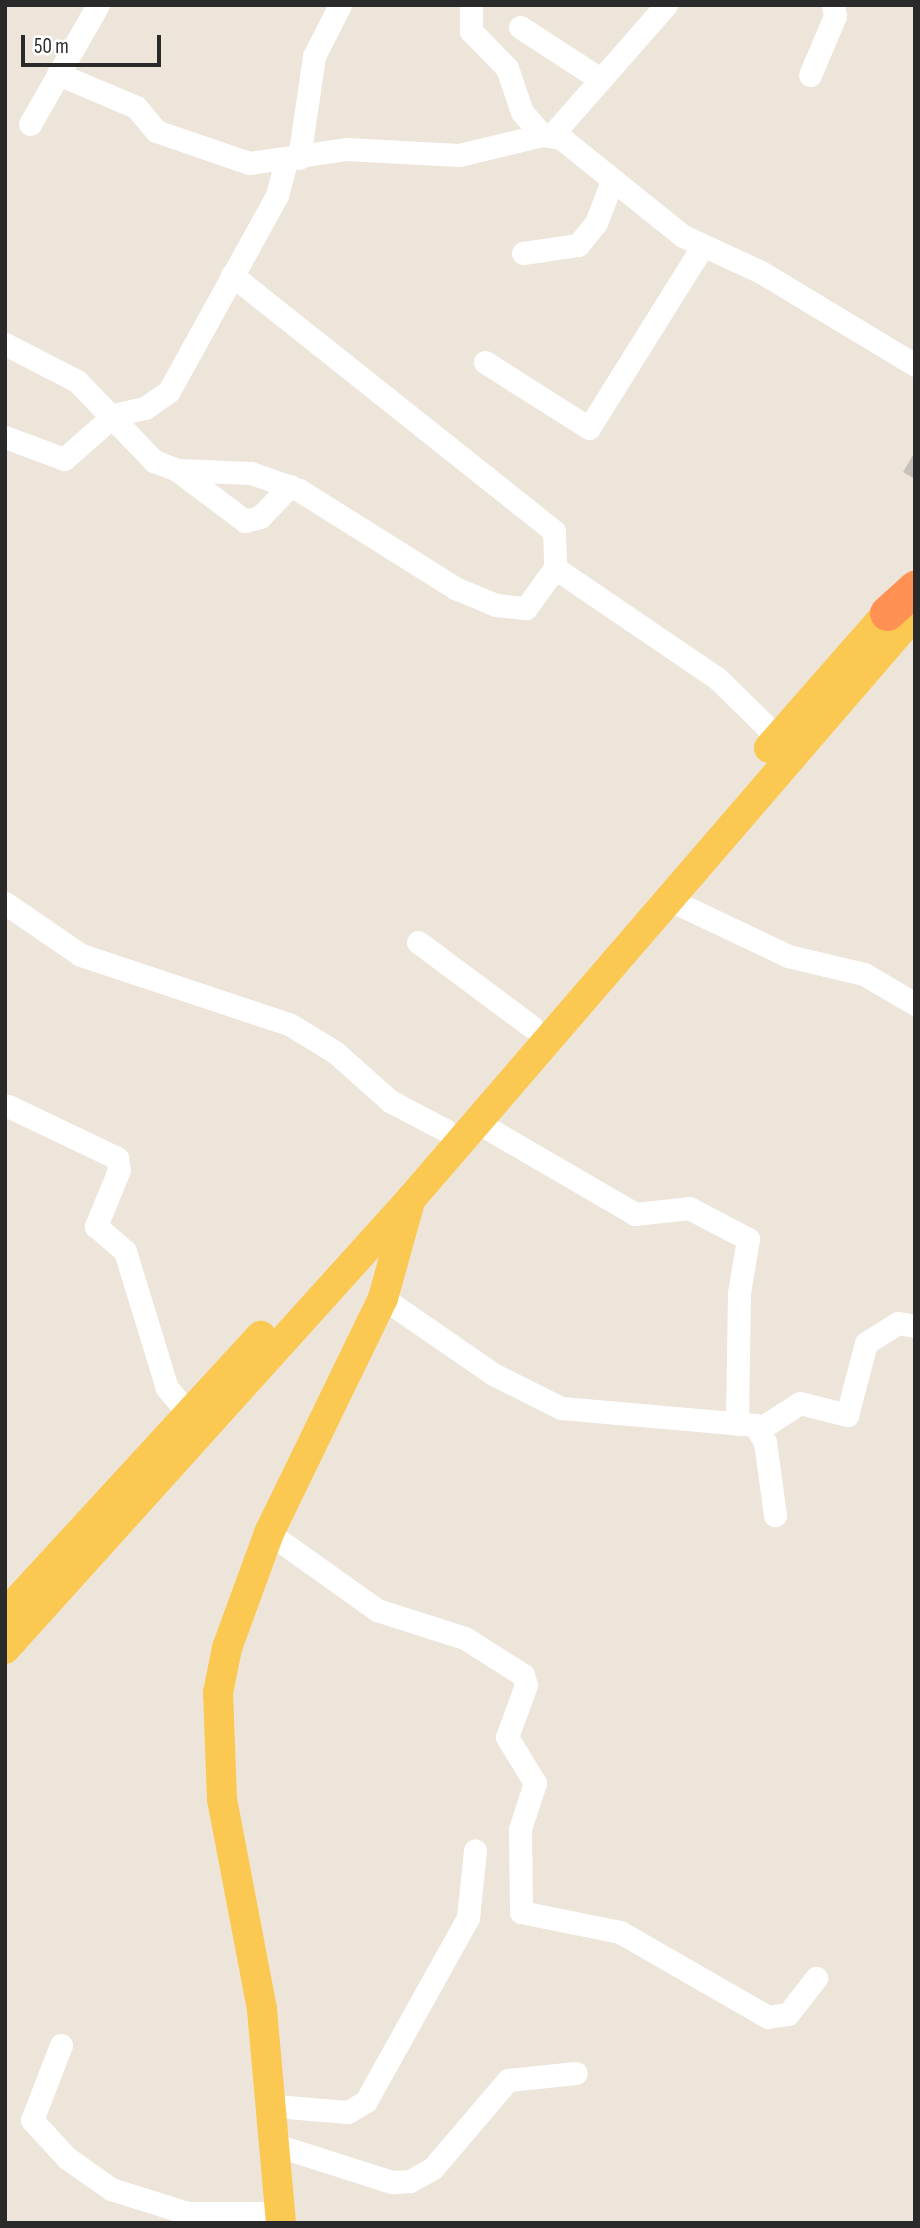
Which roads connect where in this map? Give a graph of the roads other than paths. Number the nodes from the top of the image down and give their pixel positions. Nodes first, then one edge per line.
1 (98, 5) edge
2 (340, 5) edge
3 (471, 5) edge
4 (666, 5) edge
5 (833, 5) edge
6 (520, 27) dead end
7 (58, 74) junction
8 (810, 75) dead end
9 (600, 79) junction
10 (30, 124) dead end
11 (547, 135) junction
12 (293, 160) junction
13 (612, 181) junction
14 (702, 247) junction
15 (523, 253) dead end
16 (232, 275) junction
17 (5, 344) edge
18 (485, 362) dead end
19 (915, 365) edge
20 (114, 415) junction
21 (5, 437) edge
22 (177, 470) junction
23 (290, 486) junction
24 (555, 568) junction
25 (915, 588) edge
26 (906, 610) edge
27 (778, 738) junction
28 (666, 898) junction
29 (5, 904) edge
30 (418, 942) dead end
31 (915, 1004) edge
32 (532, 1027) junction
33 (8, 1106) dead end
34 (477, 1122) junction
35 (445, 1130) junction
36 (413, 1170) junction
37 (410, 1200) junction
38 (383, 1298) junction
39 (915, 1326) edge
40 (196, 1423) junction
41 (737, 1424) junction
42 (761, 1428) junction
43 (775, 1515) dead end
44 (269, 1533) junction
45 (5, 1614) edge
46 (5, 1649) edge
47 (475, 1850) dead end
48 (816, 1978) dead end
49 (61, 2045) dead end
50 (576, 2073) dead end
51 (275, 2106) junction
52 (279, 2146) junction
53 (281, 2218) edge

1 - 7 street
2 - 12 street
3 - 11 street
4 - 9 street
5 - 8 street
6 - 9 street
7 - 10 street
7 - 12 street
9 - 11 street
11 - 12 street
11 - 13 street
12 - 16 street
13 - 14 street
13 - 15 street
14 - 18 street
14 - 19 street
16 - 20 street
16 - 24 street
17 - 20 street
20 - 21 street
20 - 22 street
22 - 23 street
22 - 23 street
23 - 24 street
24 - 27 street
25 - 26 highway
26 - 27 main road
26 - 28 main road
27 - 32 main road
28 - 31 street
28 - 34 main road
29 - 35 street
30 - 32 street
32 - 35 main road
33 - 40 street
34 - 37 main road
34 - 41 street
35 - 36 main road
36 - 37 main road
36 - 40 main road
37 - 38 main road
37 - 40 main road
38 - 41 street
38 - 44 main road
39 - 42 street
40 - 45 main road
40 - 46 main road
41 - 42 street
42 - 43 street
44 - 48 street
44 - 51 main road
47 - 51 street
49 - 53 street
50 - 52 street
51 - 52 main road
52 - 53 main road

